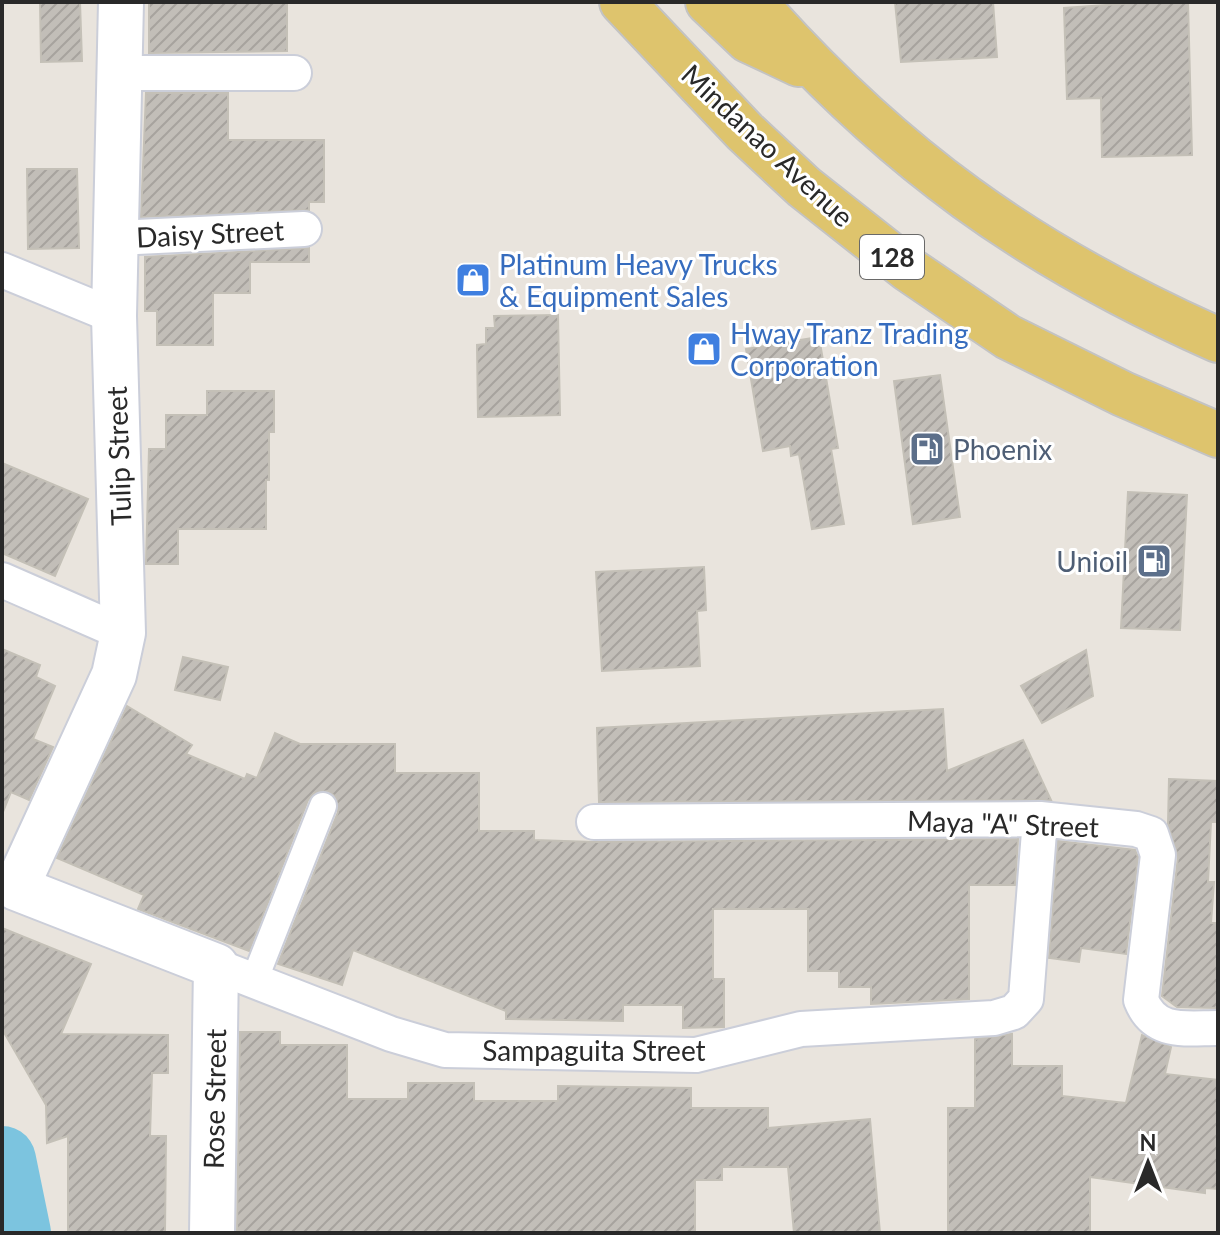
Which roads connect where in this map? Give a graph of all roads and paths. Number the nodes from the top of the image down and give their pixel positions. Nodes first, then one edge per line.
1 (121, 2) edge
2 (622, 2) edge
3 (708, 2) edge
4 (754, 2) edge
5 (812, 68) junction
6 (120, 73) junction
7 (294, 73) dead end
8 (304, 229) dead end
9 (116, 238) junction
10 (2, 270) edge
11 (114, 316) junction
12 (1218, 340) edge
13 (1218, 435) edge
14 (2, 580) edge
15 (123, 633) junction
16 (323, 806) dead end
17 (1040, 819) junction
18 (594, 822) dead end
19 (9, 885) edge
20 (235, 973) junction
21 (1218, 1028) edge
22 (212, 1233) edge

1 - 6 street, Tulip Street
2 - 13 main road, Mindanao Avenue / 128
3 - 5 main road
4 - 5 main road
5 - 12 main road
6 - 7 street
6 - 9 street, Tulip Street
8 - 9 street, Daisy Street
9 - 11 street, Tulip Street
10 - 11 street
11 - 15 street, Tulip Street
14 - 15 street
15 - 19 street, Tulip Street
16 - 20 street
17 - 18 street, Maya "A" Street
17 - 20 street, Sampaguita Street
17 - 21 street, Maya "A" Street
19 - 20 street, Sampaguita Street
20 - 22 street, Rose Street

